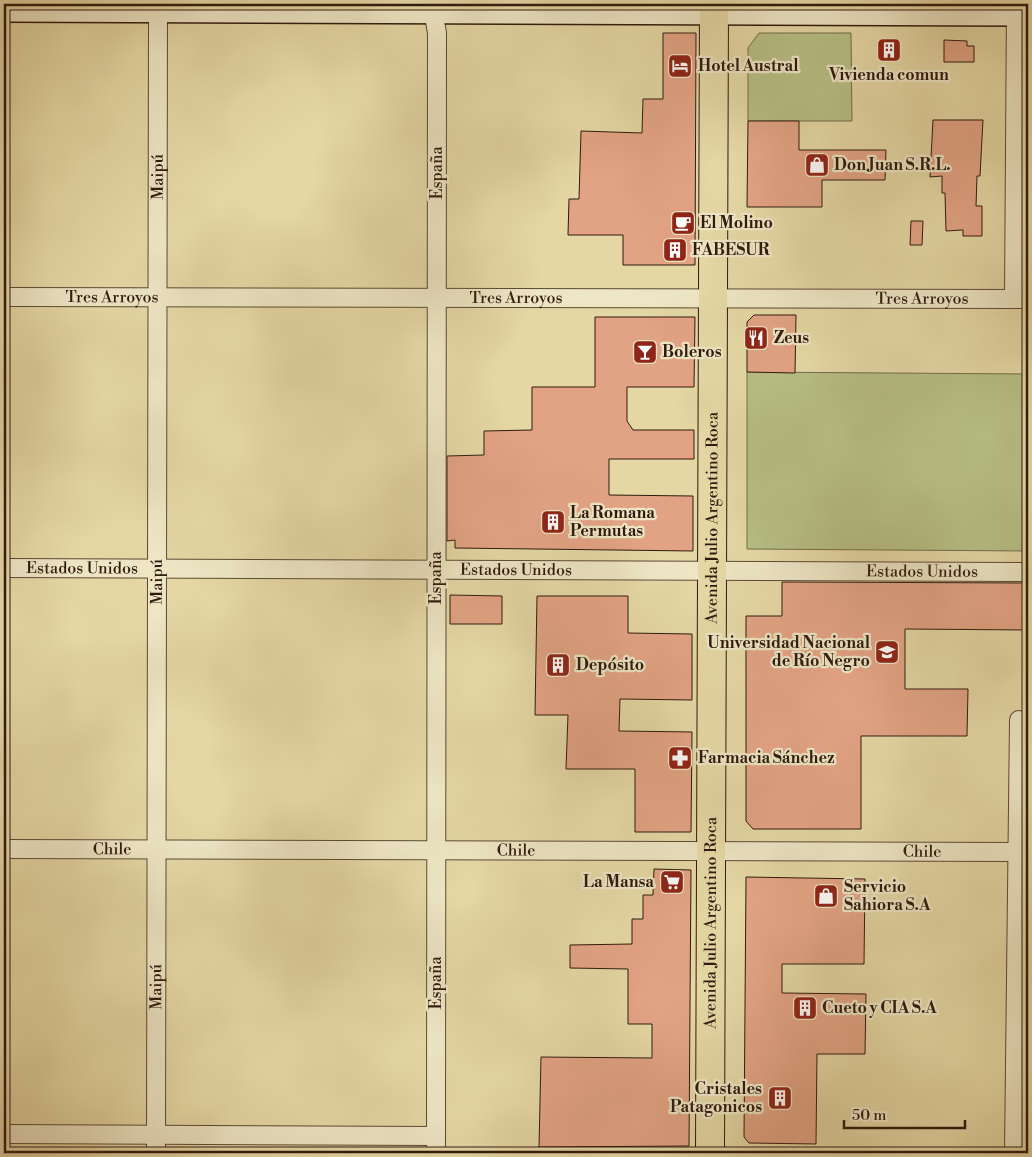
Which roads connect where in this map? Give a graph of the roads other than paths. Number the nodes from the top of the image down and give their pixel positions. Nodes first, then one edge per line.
1 (283, 7) edge
2 (144, 8) edge
3 (433, 8) edge
4 (722, 8) edge
5 (4, 9) edge
6 (1020, 10) edge
7 (4, 297) edge
8 (157, 298) junction
9 (436, 298) junction
10 (721, 299) junction
11 (1021, 299) edge
12 (4, 568) edge
13 (157, 569) junction
14 (436, 570) junction
15 (721, 571) junction
16 (1028, 572) edge
17 (1019, 720) dead end
18 (4, 849) edge
19 (157, 849) junction
20 (436, 850) junction
21 (720, 851) junction
22 (1022, 852) edge
23 (4, 1134) edge
24 (156, 1135) junction
25 (436, 1144) edge
26 (156, 1153) edge
27 (710, 1153) edge
28 (729, 1153) edge
29 (1014, 1153) edge

1 - 2 main road
1 - 3 main road
2 - 5 main road
2 - 8 street, Maipú
3 - 4 main road
3 - 9 street, España
4 - 6 main road
4 - 10 main road, Avenida Julio Argentino Roca
6 - 11 street
7 - 8 street, Tres Arroyos
8 - 9 street, Tres Arroyos
8 - 13 street, Maipú
9 - 10 street, Tres Arroyos
9 - 14 street, España
10 - 11 street, Tres Arroyos
10 - 15 main road, Avenida Julio Argentino Roca
12 - 13 street, Estados Unidos
13 - 14 street, Estados Unidos
13 - 19 street, Maipú
14 - 15 street, Estados Unidos
14 - 20 street, España
15 - 16 street, Estados Unidos
15 - 21 main road, Avenida Julio Argentino Roca
17 - 22 street
18 - 19 street, Chile
19 - 20 street, Chile
19 - 24 street, Maipú
20 - 21 street, Chile
20 - 25 street, España
21 - 22 street, Chile
21 - 27 main road, Avenida Julio Argentino Roca
21 - 28 main road, Avenida Julio Argentino Roca
22 - 29 street
23 - 24 street
24 - 25 street
24 - 26 street, Maipú

